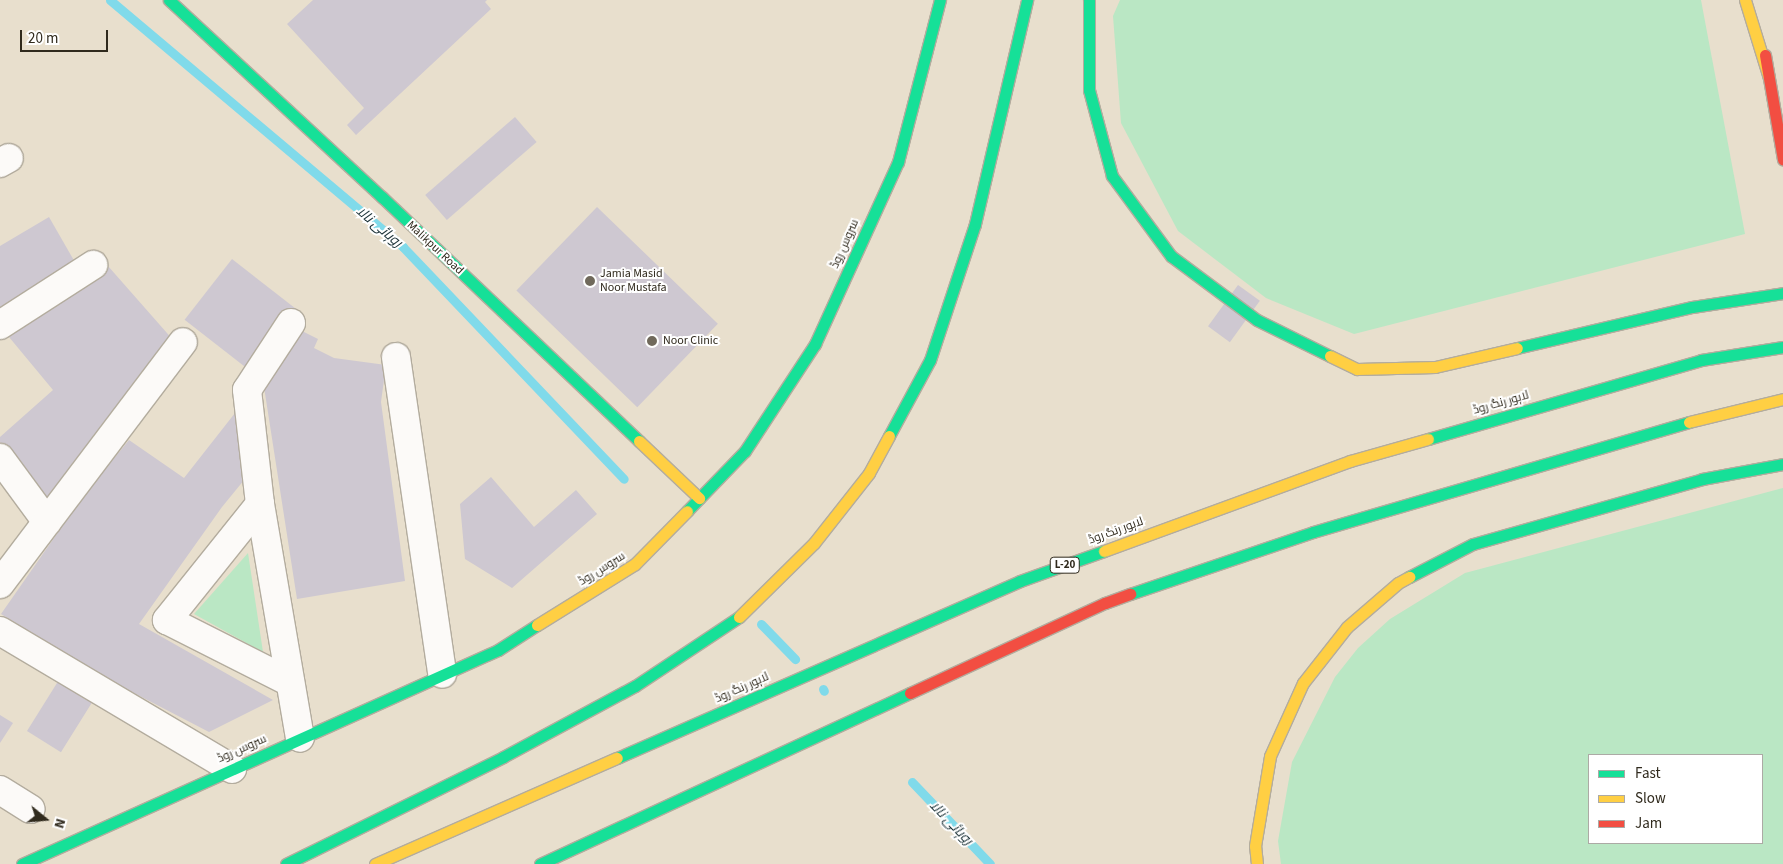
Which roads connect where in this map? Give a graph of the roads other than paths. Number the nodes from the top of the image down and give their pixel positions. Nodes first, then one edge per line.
1 (169, 0) edge
2 (940, 0) edge
3 (1027, 0) edge
4 (1089, 0) edge
5 (1745, 0) edge
6 (1755, 0) edge
7 (1769, 78) junction
8 (1783, 159) edge
9 (93, 265) dead end
10 (1783, 293) edge
11 (291, 323) dead end
12 (0, 325) edge
13 (183, 342) dead end
14 (1783, 347) edge
15 (396, 357) dead end
16 (1783, 399) edge
17 (1783, 464) edge
18 (2, 465) edge
19 (699, 498) junction
20 (260, 504) junction
21 (47, 522) junction
22 (0, 584) edge
23 (0, 631) edge
24 (442, 674) junction
25 (290, 682) junction
26 (300, 738) junction
27 (232, 769) junction
28 (0, 790) edge
29 (30, 809) dead end
30 (22, 864) edge
31 (286, 864) edge
32 (375, 864) edge
33 (540, 864) edge
34 (1257, 864) edge

1 - 19 main road, Malikpur Road
2 - 19 main road, سروس روڈ
3 - 31 main road
4 - 10 main road
5 - 7 main road
6 - 7 main road
7 - 8 main road
9 - 12 street
11 - 20 street
13 - 21 street
14 - 32 main road, لاہور رنگ روڈ / L-20
15 - 24 street
16 - 33 main road
17 - 34 main road
18 - 21 street
19 - 24 main road, سروس روڈ
20 - 25 street
20 - 25 street
21 - 22 street
23 - 27 street
24 - 26 main road, سروس روڈ
25 - 26 street
26 - 27 main road, سروس روڈ
27 - 30 main road, سروس روڈ
28 - 29 street

